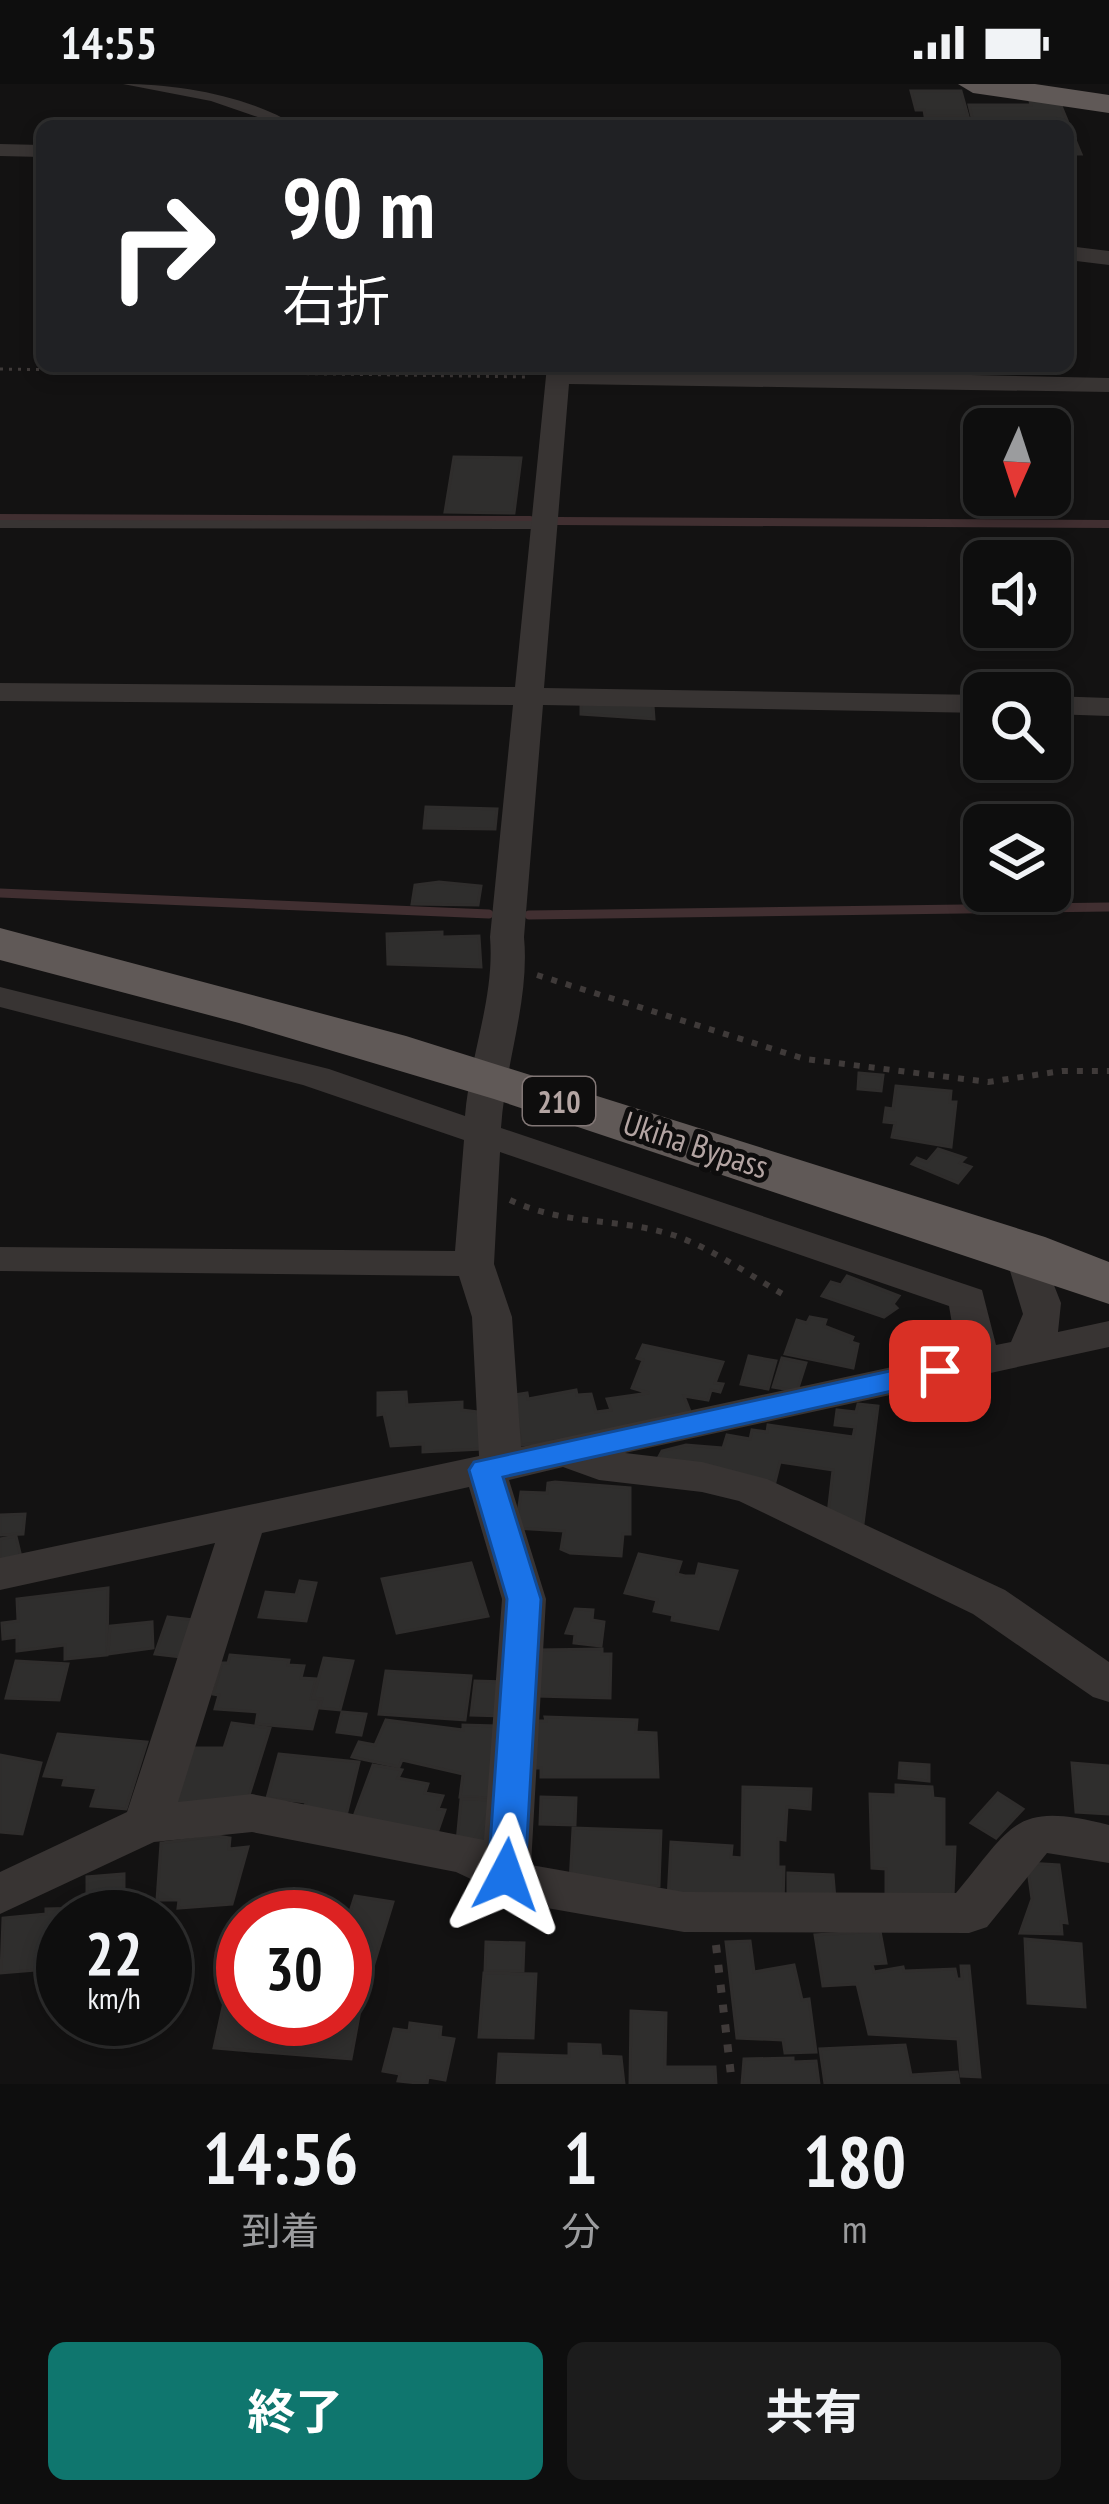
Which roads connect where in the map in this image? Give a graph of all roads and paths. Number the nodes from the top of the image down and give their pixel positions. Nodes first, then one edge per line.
1 (128, 84) edge
2 (973, 84) edge
3 (1109, 104) edge
4 (280, 120) edge
5 (0, 150) edge
6 (36, 151) edge
7 (1074, 254) edge
8 (1109, 258) edge
9 (0, 369) edge
10 (36, 369) edge
11 (558, 372) edge
12 (1109, 385) edge
13 (0, 524) edge
14 (543, 525) junction
15 (0, 692) edge
16 (529, 698) junction
17 (963, 704) edge
18 (1071, 705) edge
19 (1109, 706) edge
20 (0, 944) edge
21 (510, 970) junction
22 (0, 997) edge
23 (1109, 1071) edge
24 (483, 1104) junction
25 (478, 1188) junction
26 (1023, 1251) junction
27 (0, 1259) edge
28 (474, 1264) junction
29 (1109, 1284) edge
30 (788, 1297) dead end
31 (1097, 1343) edge
32 (1025, 1352) junction
33 (979, 1362) junction
34 (568, 1453) junction
35 (493, 1469) junction
36 (243, 1523) junction
37 (0, 1574) edge
38 (1109, 1685) edge
39 (146, 1824) junction
40 (1109, 1844) edge
41 (506, 1875) junction
42 (0, 1894) edge
43 (712, 1912) junction
44 (732, 2084) edge

1 - 4 lane
2 - 3 highway
5 - 6 street
7 - 8 street
9 - 10 path
11 - 12 street
11 - 14 street
13 - 14 lane
14 - 16 street
15 - 16 street
16 - 17 street
16 - 21 street
18 - 19 street
20 - 24 highway, Ukiha Bypass / 210
21 - 23 path
21 - 24 street
22 - 24 street
24 - 25 street
24 - 26 highway, Ukiha Bypass / 210
24 - 33 street
25 - 28 street
25 - 30 path
26 - 29 highway, Ukiha Bypass / 210
26 - 32 street
27 - 28 street
28 - 35 street
31 - 32 street
32 - 33 street
33 - 34 street
34 - 35 street
34 - 38 street
35 - 36 street
35 - 41 street
36 - 37 street
36 - 39 street
39 - 41 street
39 - 42 street
40 - 43 street
41 - 43 street
43 - 44 path

